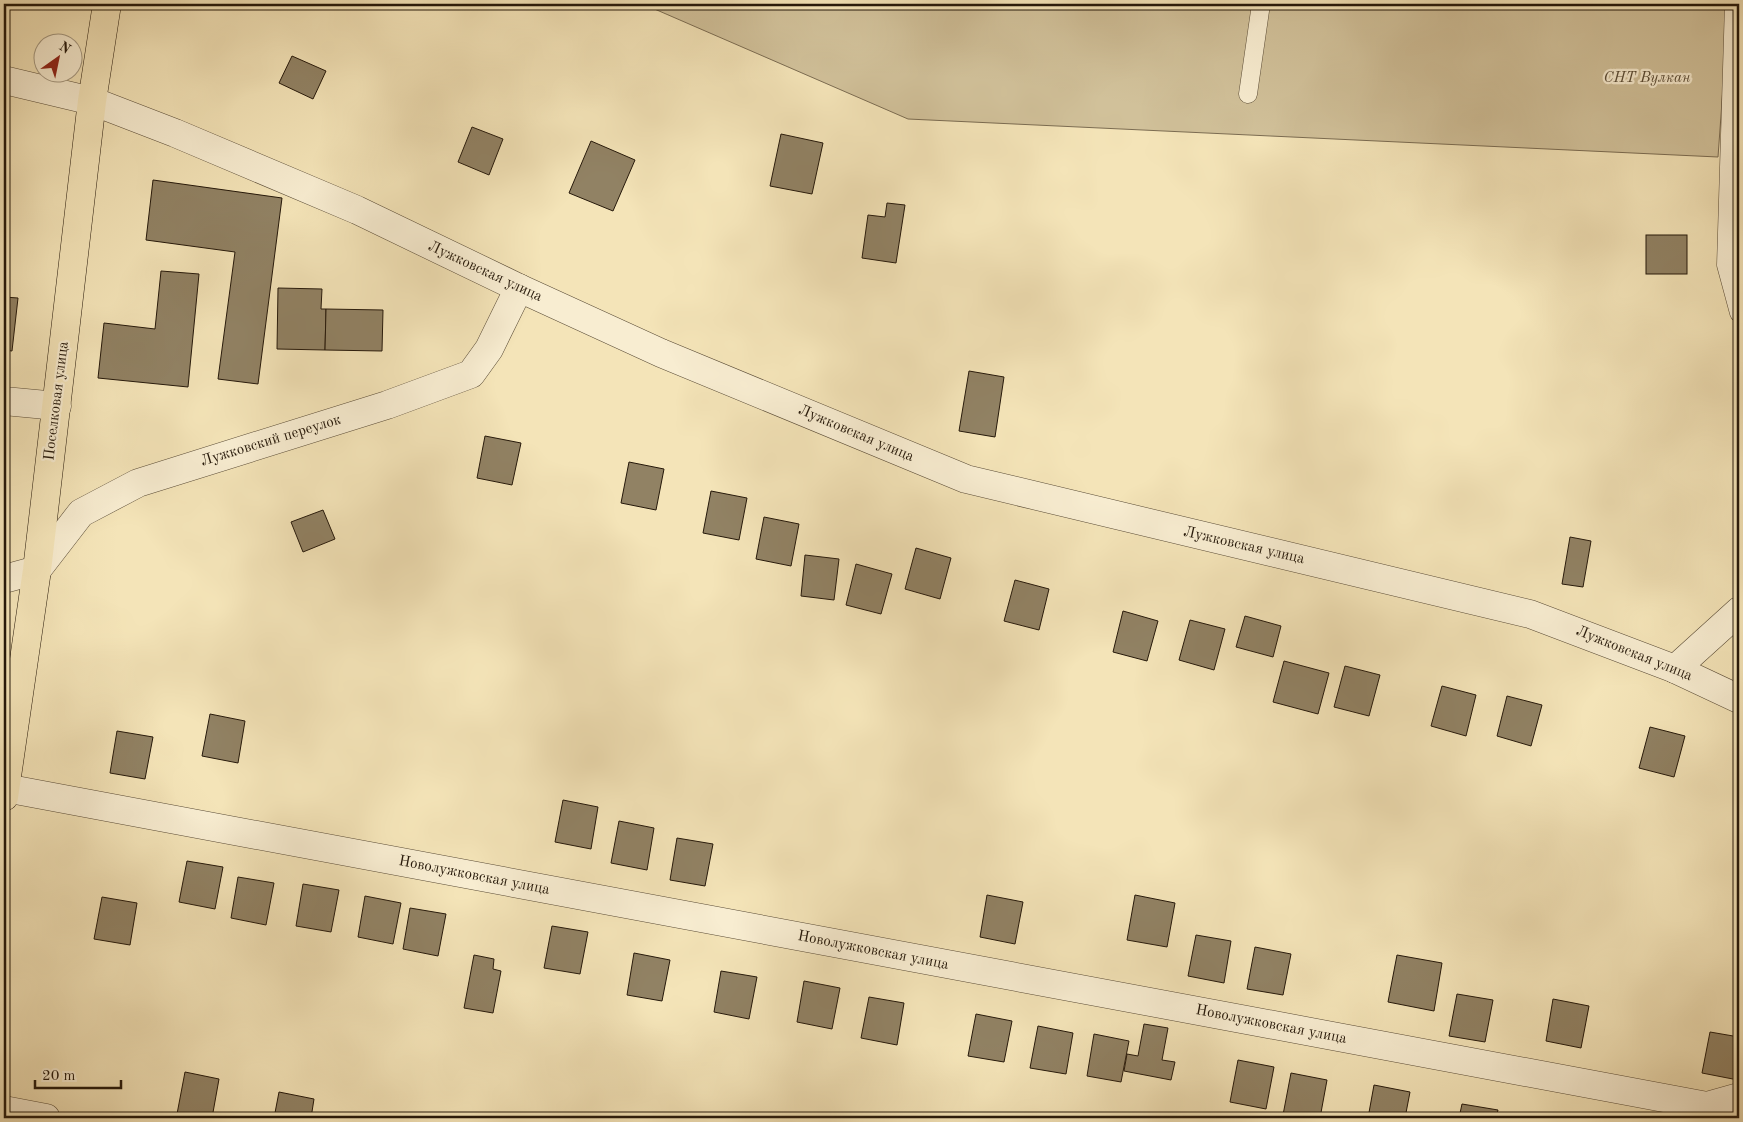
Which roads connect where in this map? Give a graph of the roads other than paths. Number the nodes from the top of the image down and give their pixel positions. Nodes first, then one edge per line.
1 (107, 4) edge
2 (1261, 4) edge
3 (1734, 4) edge
4 (4, 80) edge
5 (1248, 94) dead end
6 (92, 102) junction
7 (519, 288) junction
8 (1739, 313) edge
9 (4, 401) edge
10 (57, 406) junction
11 (37, 570) junction
12 (4, 579) edge
13 (1739, 611) edge
14 (1675, 669) junction
15 (1739, 699) edge
16 (4, 793) edge
17 (1739, 1097) edge
18 (4, 1110) edge
19 (46, 1118) edge

1 - 6 highway, Поселковая улица
2 - 5 lane
3 - 8 lane
4 - 6 street, Лужковская улица
6 - 7 street, Лужковская улица
6 - 10 highway, Поселковая улица
7 - 11 street, Лужковский переулок
7 - 14 street, Лужковская улица
9 - 10 street
10 - 11 highway, Поселковая улица
11 - 12 street
11 - 16 highway, Поселковая улица
13 - 14 street
14 - 15 street, Лужковская улица
16 - 17 street, Новолужковская улица
18 - 19 street

